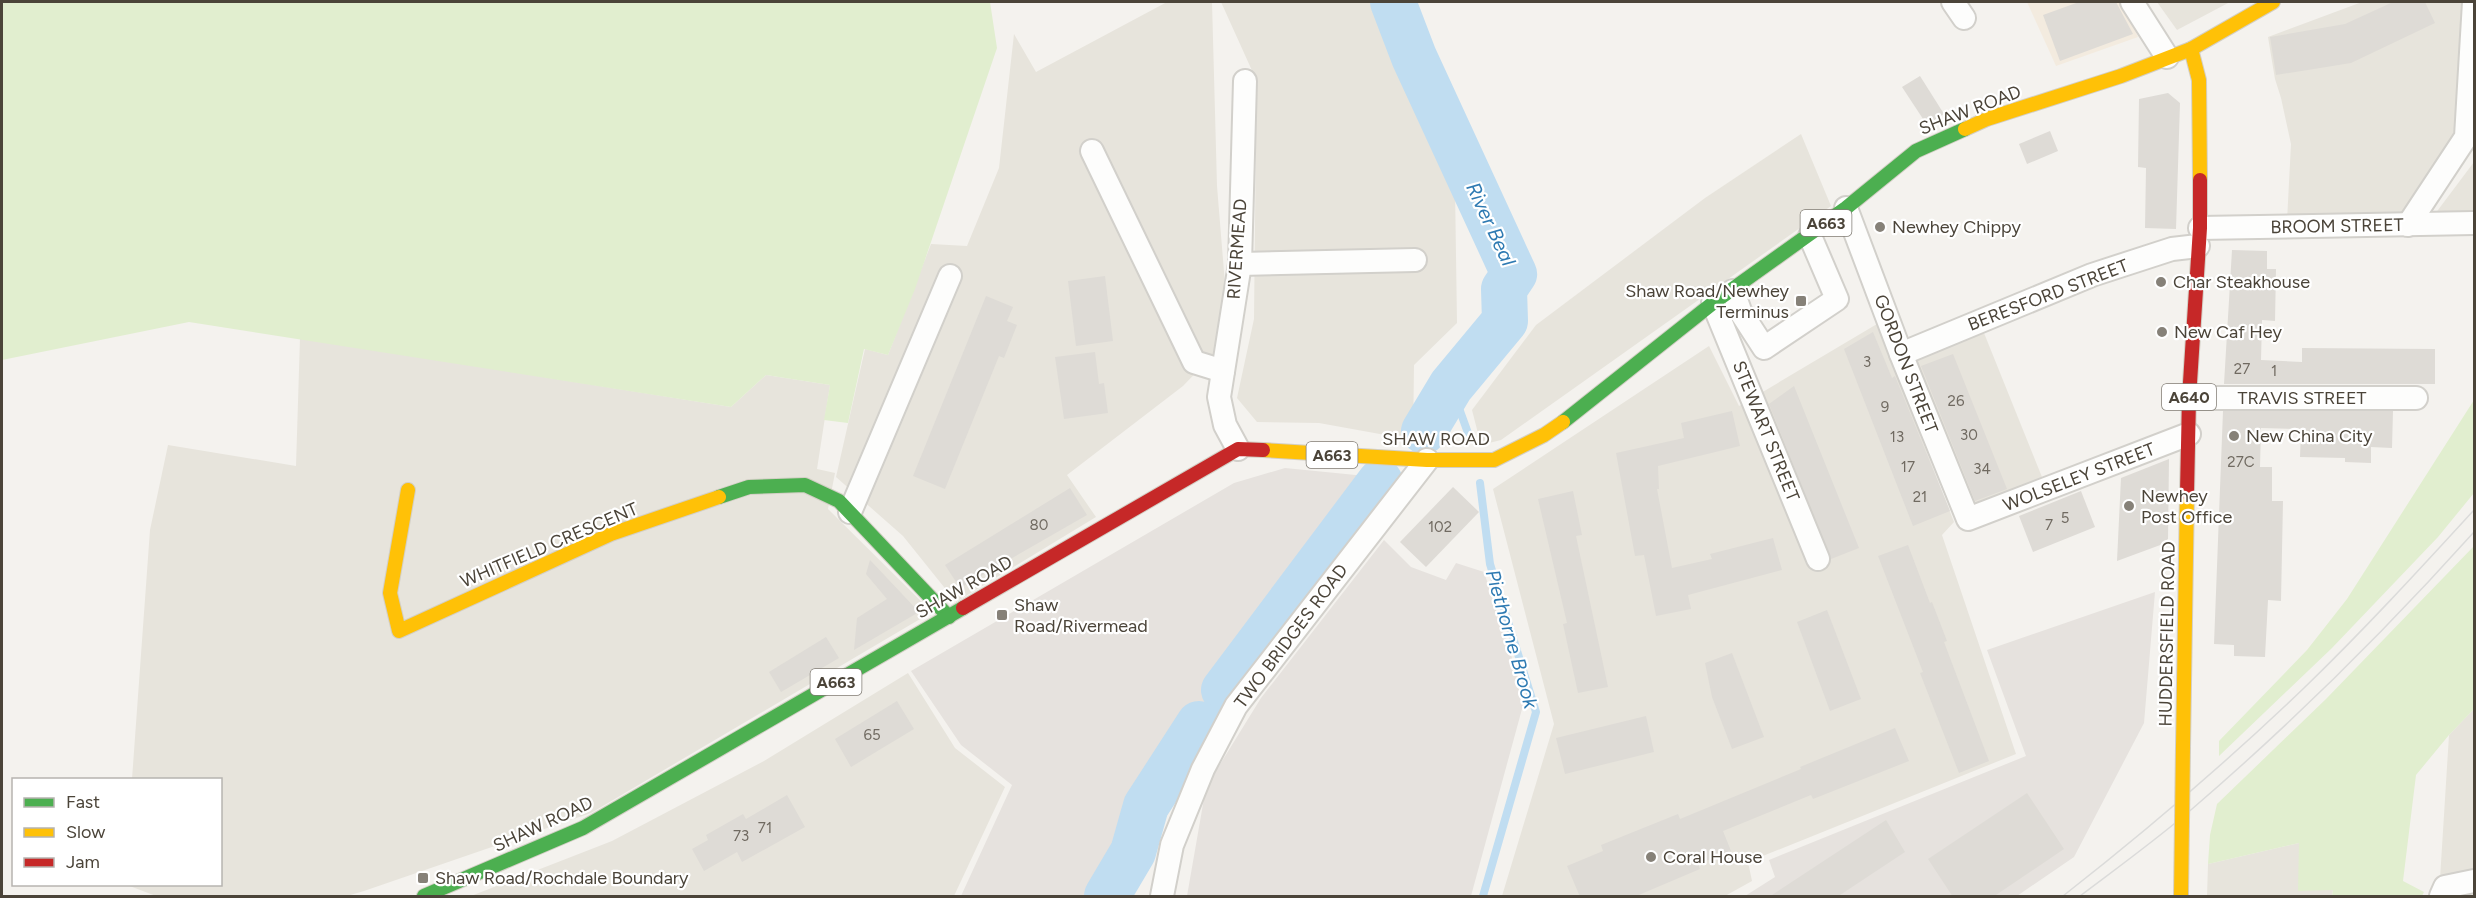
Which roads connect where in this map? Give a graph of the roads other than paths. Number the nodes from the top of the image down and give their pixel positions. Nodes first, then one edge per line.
1 (2132, 2) edge
2 (2273, 2) edge
3 (2474, 2) edge
4 (2191, 49) junction
5 (2167, 57) junction
6 (1245, 81) dead end
7 (1092, 151) dead end
8 (1846, 208) junction
9 (2475, 223) edge
10 (2408, 225) junction
11 (1810, 236) junction
12 (2199, 237) junction
13 (1415, 260) dead end
14 (1240, 264) junction
15 (950, 276) dead end
16 (1733, 291) junction
17 (1713, 303) junction
18 (1901, 354) junction
19 (1222, 371) junction
20 (2189, 398) junction
21 (2416, 398) dead end
22 (2189, 434) junction
23 (1238, 449) junction
24 (1426, 460) junction
25 (408, 490) dead end
26 (850, 512) junction
27 (1968, 519) joint
28 (1818, 559) dead end
29 (949, 617) junction
30 (2475, 881) edge
31 (424, 897) edge
32 (1162, 897) edge
33 (2181, 897) edge
34 (2441, 897) edge

1 - 5 street
2 - 4 main road, SHAW ROAD
3 - 10 street
4 - 5 main road, SHAW ROAD / A663
4 - 12 main road, HUDDERSFIELD ROAD / A640
5 - 8 main road, SHAW ROAD / A663
6 - 14 street, RIVERMEAD
7 - 19 street
8 - 11 main road, SHAW ROAD / A663
8 - 18 street, GORDON STREET
9 - 10 street, BROOM STREET
10 - 12 street, BROOM STREET
11 - 16 main road, SHAW ROAD / A663
11 - 16 street
12 - 18 street, BERESFORD STREET
12 - 20 main road, HUDDERSFIELD ROAD / A640
13 - 14 street
14 - 19 street, RIVERMEAD
15 - 26 street
16 - 17 main road, SHAW ROAD / A663
17 - 24 main road, SHAW ROAD / A663
17 - 28 street, STEWART STREET
18 - 27 street, GORDON STREET
19 - 23 street, RIVERMEAD
20 - 21 street, TRAVIS STREET
20 - 22 main road, HUDDERSFIELD ROAD / A640
22 - 27 street, WOLSELEY STREET
22 - 33 main road, HUDDERSFIELD ROAD / A640, bridge
23 - 24 main road, SHAW ROAD / A663
23 - 29 main road, SHAW ROAD / A663
24 - 32 street, TWO BRIDGES ROAD
25 - 26 main road, WHITFIELD CRESCENT
26 - 29 main road, WHITFIELD CRESCENT
29 - 31 main road, SHAW ROAD / A663
30 - 34 street

